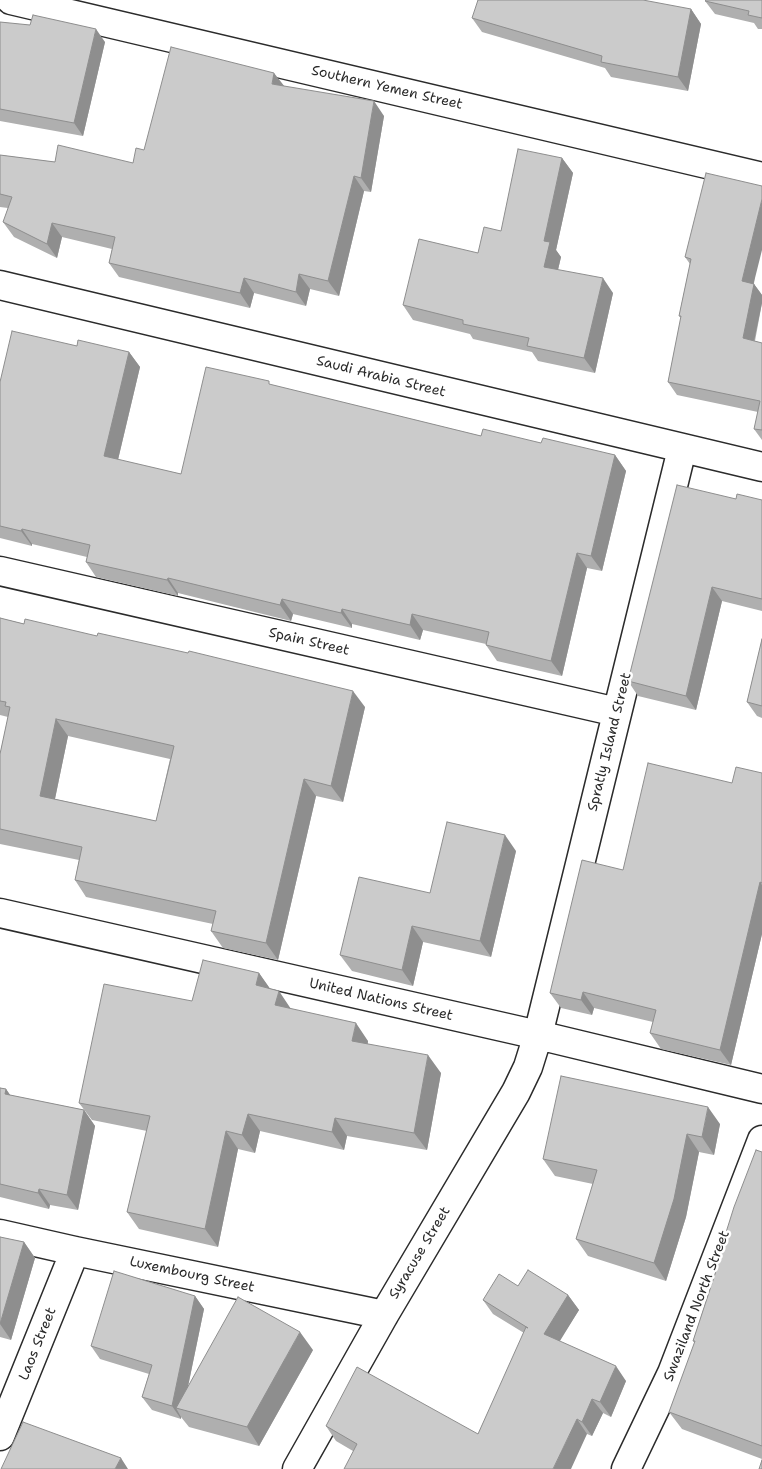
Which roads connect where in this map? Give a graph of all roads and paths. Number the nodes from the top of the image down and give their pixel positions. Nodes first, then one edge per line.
1 (11, 0) edge
2 (762, 177) edge
3 (0, 285) edge
4 (682, 449) junction
5 (762, 468) edge
6 (0, 571) edge
7 (617, 712) junction
8 (0, 913) edge
9 (538, 1035) junction
10 (762, 1090) edge
11 (762, 1140) edge
12 (0, 1234) edge
13 (75, 1252) junction
14 (384, 1315) junction
15 (0, 1436) edge
16 (297, 1469) edge
17 (626, 1469) edge

1 - 2 street, Southern Yemen Street
3 - 4 street, Saudi Arabia Street
4 - 5 street, Saudi Arabia Street
4 - 7 street, Spratly Island Street
6 - 7 street, Spain Street
7 - 9 street, Spratly Island Street
8 - 9 street, United Nations Street
9 - 10 street, United Nations Street
9 - 14 street, Syracuse Street
11 - 17 street, Swaziland North Street
12 - 13 street, Luxembourg Street
13 - 14 street, Luxembourg Street
13 - 15 street, Laos Street
14 - 16 street, Syracuse Street

